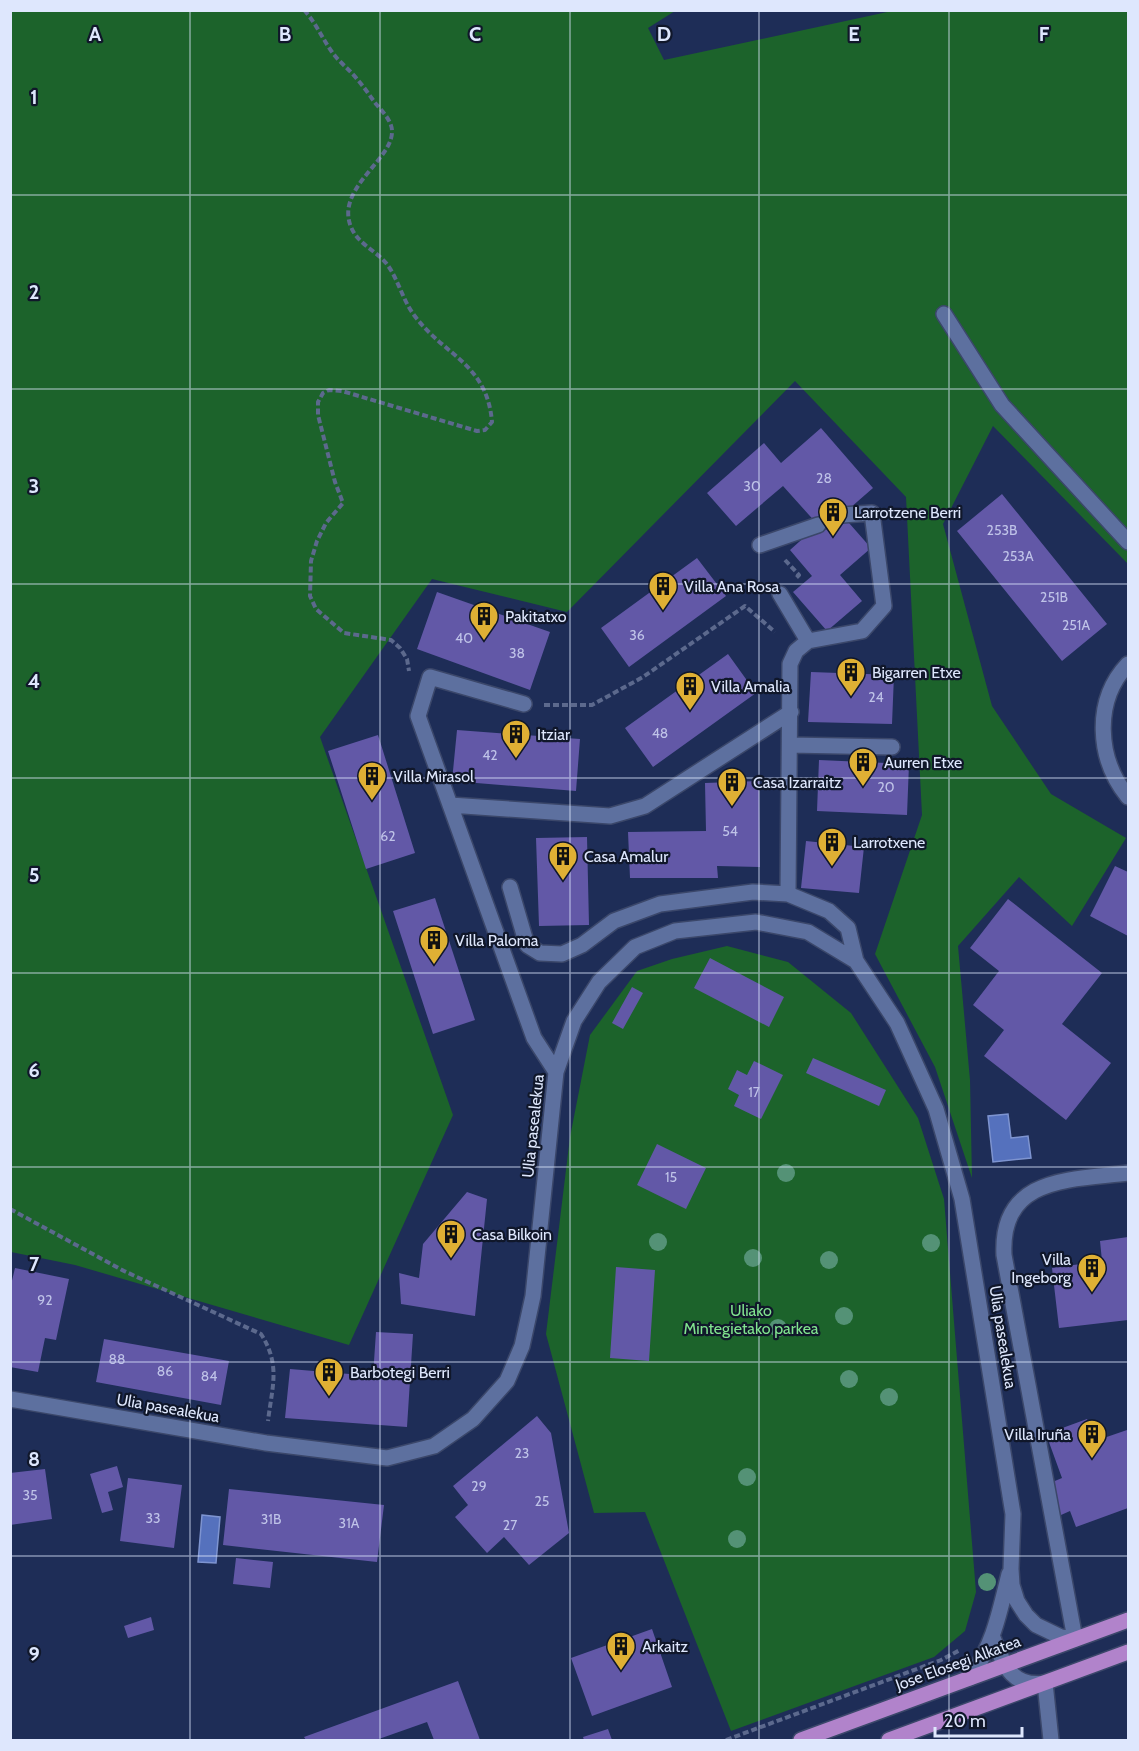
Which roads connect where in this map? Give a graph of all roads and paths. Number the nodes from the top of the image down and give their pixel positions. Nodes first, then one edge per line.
1 (304, 10) edge
2 (944, 314) dead end
3 (842, 515) tunnel mouth
4 (818, 525) tunnel mouth
5 (1128, 542) edge
6 (760, 545) joint
7 (780, 594) joint
8 (808, 641) junction
9 (796, 651) junction
10 (1128, 664) edge
11 (409, 673) dead end
12 (524, 704) joint
13 (791, 712) junction
14 (790, 745) junction
15 (892, 747) dead end
16 (1128, 797) edge
17 (450, 805) junction
18 (510, 887) dead end
19 (788, 894) junction
20 (856, 961) junction
21 (556, 1072) junction
22 (1128, 1173) edge
23 (10, 1209) edge
24 (10, 1399) edge
25 (266, 1443) junction
26 (1011, 1569) junction
27 (1128, 1620) edge
28 (993, 1638) junction
29 (1075, 1639) junction
30 (1128, 1653) edge
31 (1004, 1665) junction
32 (970, 1678) junction
33 (1045, 1683) junction
34 (726, 1740) edge
35 (801, 1740) edge
36 (889, 1740) edge
37 (1051, 1740) edge

1 - 11 path
2 - 5 street
3 - 8 street
4 - 6 street
6 - 7 path
7 - 8 street
8 - 9 street
9 - 12 path
9 - 13 street
10 - 16 street
12 - 17 street
13 - 14 street
13 - 17 street
14 - 15 street
14 - 19 street
17 - 21 street
18 - 19 street
19 - 20 street
20 - 21 street, Ulia pasealekua
20 - 26 street, Ulia pasealekua
21 - 25 street, Ulia pasealekua
22 - 29 street
23 - 25 path
24 - 25 street, Ulia pasealekua
26 - 28 street
26 - 29 street, Ulia pasealekua
27 - 29 main road, Jose Elosegi Alkatea
28 - 31 street
28 - 32 street
28 - 34 path
29 - 31 main road, Jose Elosegi Alkatea
30 - 33 main road
31 - 32 main road, Jose Elosegi Alkatea
31 - 33 street
32 - 35 main road, Jose Elosegi Alkatea
33 - 36 main road
33 - 37 street

